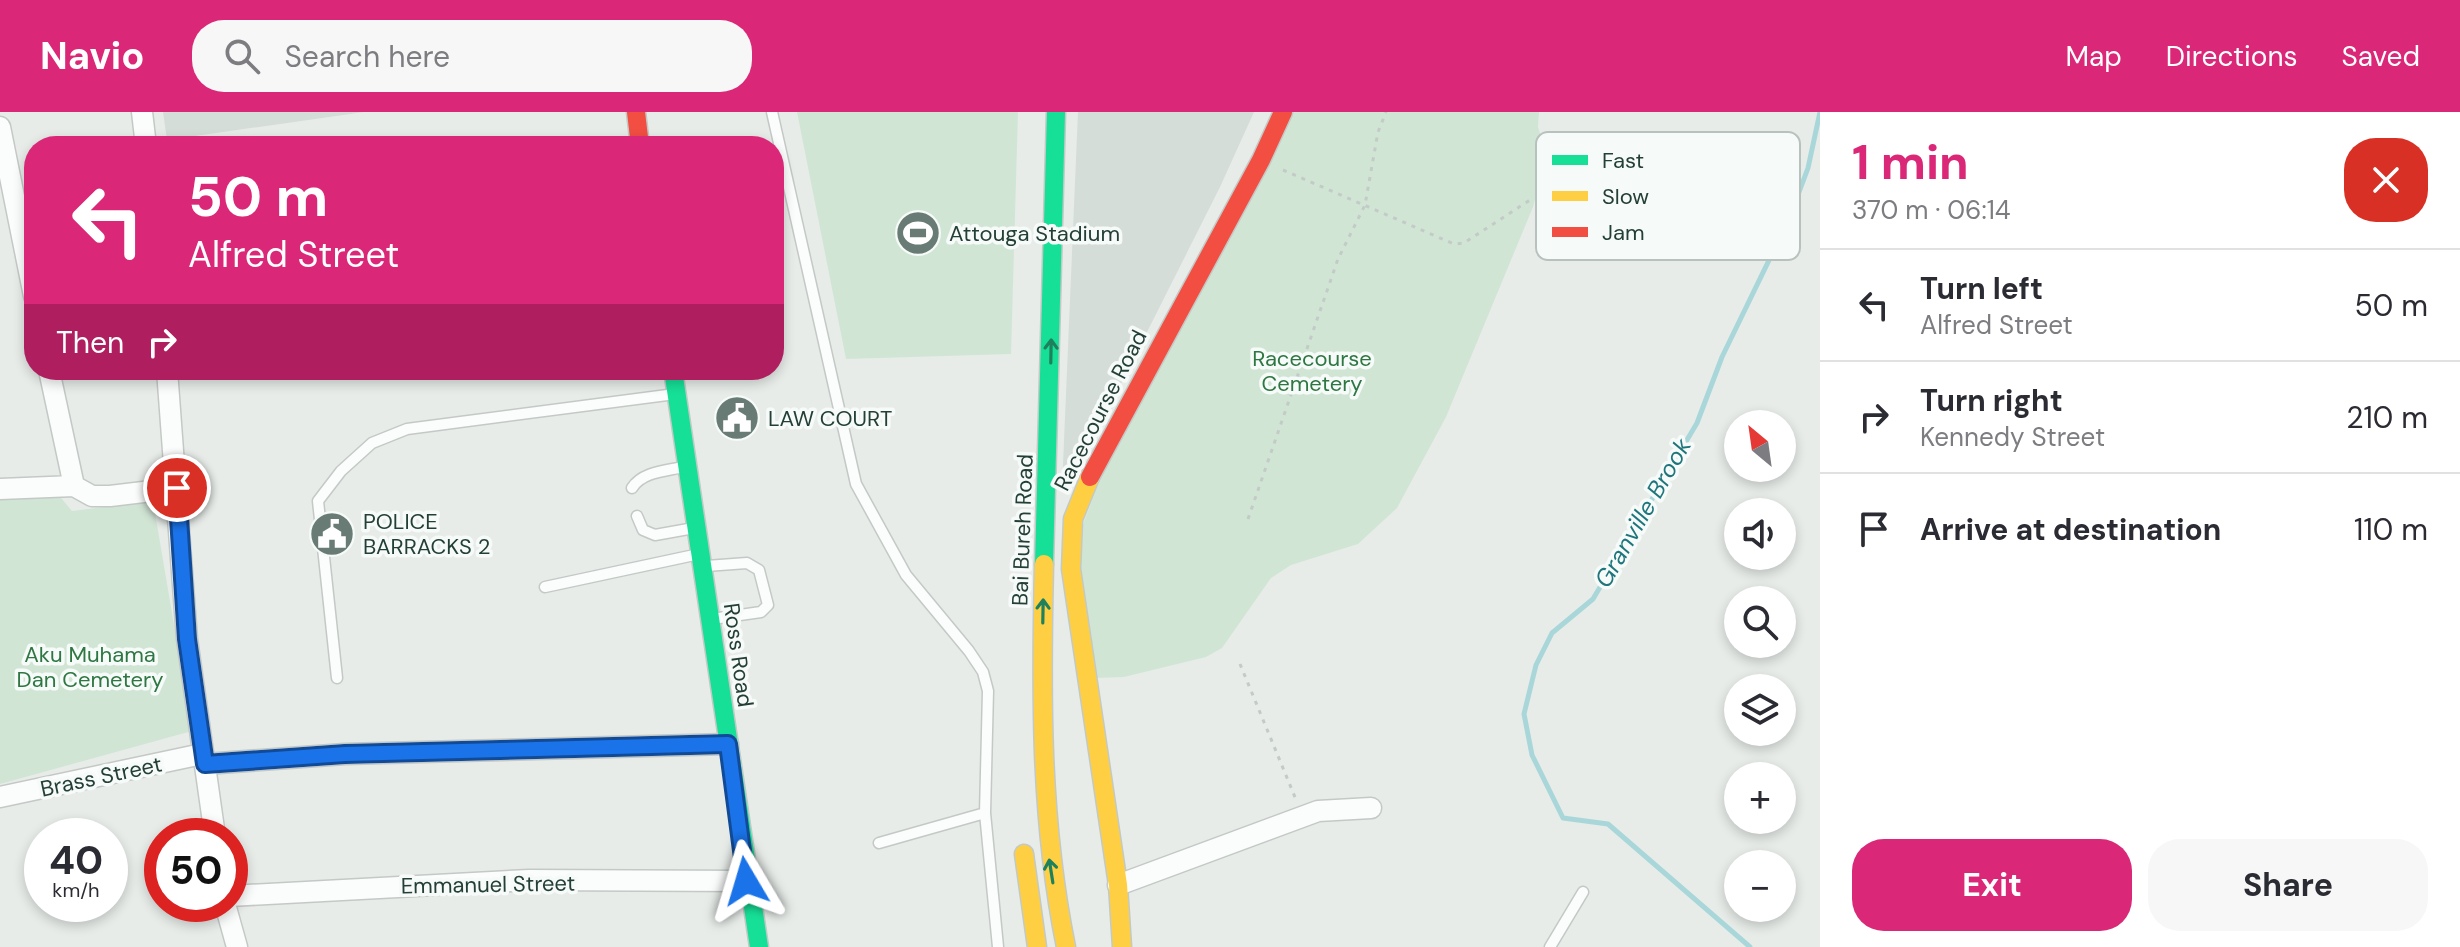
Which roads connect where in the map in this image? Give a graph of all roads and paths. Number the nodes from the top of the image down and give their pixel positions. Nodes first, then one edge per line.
1 (142, 112) edge
2 (636, 112) edge
3 (772, 112) edge
4 (1056, 112) edge
5 (1283, 112) edge
6 (1386, 112) edge
7 (0, 127) edge
8 (145, 136) edge
9 (639, 136) edge
10 (777, 136) edge
11 (1261, 160) junction
12 (784, 165) edge
13 (1530, 200) dead end
14 (1365, 205) junction
15 (24, 246) edge
16 (51, 380) edge
17 (168, 380) edge
18 (675, 380) edge
19 (677, 394) junction
20 (687, 466) junction
21 (74, 486) junction
22 (177, 488) junction
23 (632, 488) dead end
24 (0, 489) edge
25 (637, 516) dead end
26 (1248, 519) dead end
27 (696, 528) junction
28 (701, 560) junction
29 (545, 587) dead end
30 (710, 619) junction
31 (1240, 664) dead end
32 (337, 678) dead end
33 (728, 744) junction
34 (204, 759) junction
35 (0, 797) edge
36 (1371, 808) dead end
37 (985, 813) junction
38 (1303, 816) junction
39 (212, 818) edge
40 (1023, 828) dead end
41 (879, 843) dead end
42 (746, 881) junction
43 (1118, 885) junction
44 (1583, 892) dead end
45 (248, 895) edge
46 (230, 922) edge
47 (237, 947) edge
48 (759, 947) edge
49 (998, 947) edge
50 (1037, 947) edge
51 (1066, 947) edge
52 (1122, 947) edge
53 (1550, 947) edge

1 - 8 street
2 - 9 main road
3 - 10 lane
51 -> 4 main road, Bai Bureh Road
5 - 11 main road, Racecourse Road
6 - 14 path
7 - 15 street
11 - 14 path
11 - 43 main road, Racecourse Road
12 - 37 lane
13 - 14 path
14 - 26 path
16 - 21 street
17 - 22 street
18 - 19 main road, Ross Road
19 - 20 main road, Ross Road
19 - 32 lane
20 - 23 lane
20 - 27 main road, Ross Road
21 - 22 street
21 - 24 street
22 - 34 street
25 - 27 lane
27 - 28 main road, Ross Road
28 - 29 lane
28 - 30 main road, Ross Road
28 - 30 lane
30 - 33 main road, Ross Road
31 - 38 path
33 - 34 street, Brass Street
33 - 42 main road, Ross Road
34 - 35 street, Brass Street
34 - 39 street
36 - 38 street
37 - 41 lane
37 - 49 lane
38 - 43 street
40 - 50 main road
42 - 45 street, Emmanuel Street
42 - 48 main road, Ross Road
43 - 52 main road, Racecourse Road
44 - 53 lane
46 - 47 street

